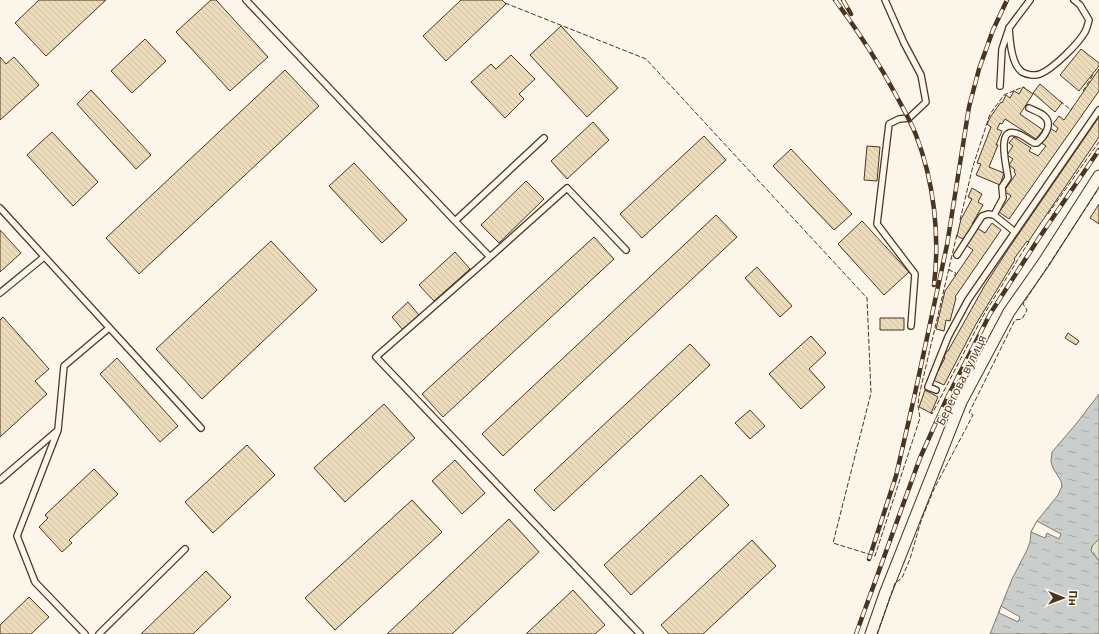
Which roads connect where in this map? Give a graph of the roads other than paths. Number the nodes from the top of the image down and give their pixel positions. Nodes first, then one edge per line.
1 (246, 0) edge
2 (885, 0) edge
3 (1030, 0) edge
4 (1074, 0) edge
5 (1009, 28) junction
6 (1000, 86) dead end
7 (1029, 108) dead end
8 (1099, 110) edge
9 (544, 138) dead end
10 (1099, 176) edge
11 (0, 208) edge
12 (994, 215) junction
13 (455, 221) junction
14 (1015, 232) junction
15 (626, 250) dead end
16 (957, 255) dead end
17 (44, 257) junction
18 (490, 257) junction
19 (0, 293) edge
20 (911, 326) dead end
21 (109, 328) junction
22 (936, 390) dead end
23 (201, 428) dead end
24 (58, 430) junction
25 (0, 480) edge
26 (186, 549) dead end
27 (85, 634) edge
28 (99, 634) edge
29 (640, 634) edge
30 (871, 634) edge

1 - 13 lane
2 - 20 lane
3 - 5 lane
4 - 5 lane
5 - 6 lane
7 - 12 lane
8 - 14 lane
9 - 13 lane
10 - 30 street, Берегова вулиця
11 - 17 lane
12 - 14 lane
12 - 16 lane
13 - 18 lane
14 - 22 lane
15 - 18 lane
17 - 19 lane
17 - 21 lane
18 - 29 lane
21 - 23 lane
21 - 24 lane
24 - 25 lane
24 - 27 lane
26 - 28 lane

